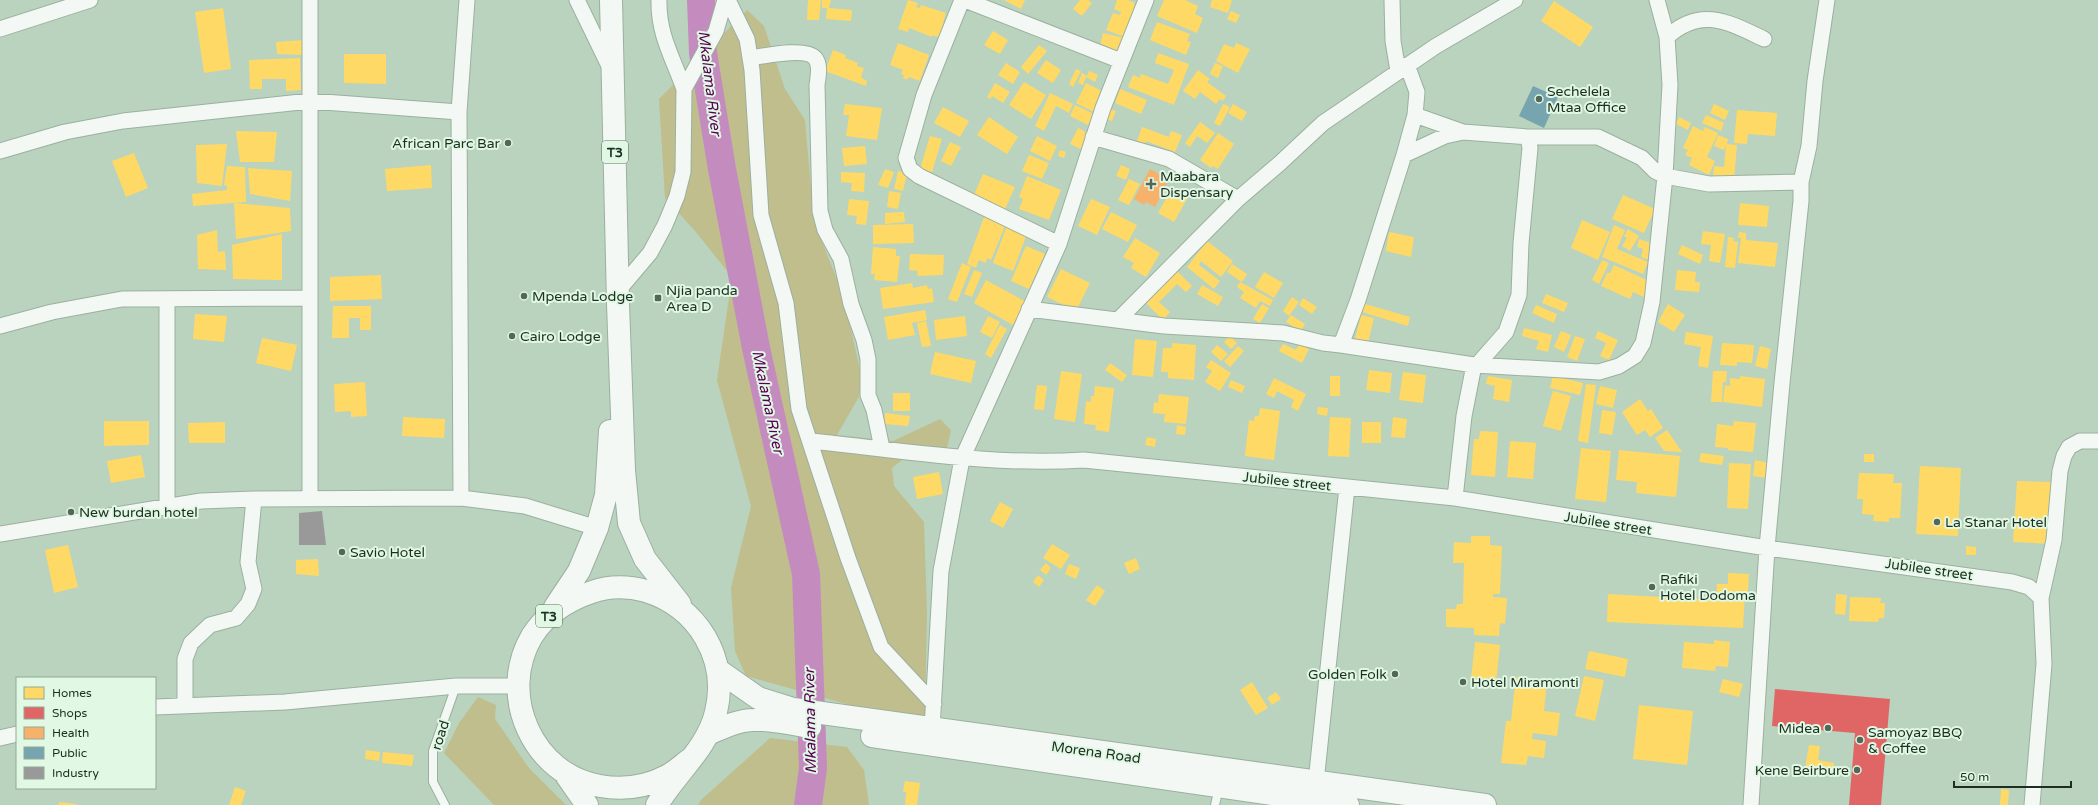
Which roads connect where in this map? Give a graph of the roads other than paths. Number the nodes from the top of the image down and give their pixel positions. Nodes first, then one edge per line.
1 (90, 0) edge
2 (310, 0) edge
3 (467, 0) edge
4 (577, 0) edge
5 (611, 0) edge
6 (659, 0) edge
7 (727, 0) edge
8 (964, 0) edge
9 (1146, 0) edge
10 (1392, 0) edge
11 (1515, 0) edge
12 (1657, 0) edge
13 (1827, 0) edge
14 (0, 29) edge
15 (1667, 37) junction
16 (1764, 38) dead end
17 (750, 58) junction
18 (1121, 61) junction
19 (1403, 68) junction
20 (613, 73) junction
21 (684, 89) junction
22 (310, 102) junction
23 (459, 112) junction
24 (1414, 115) junction
25 (1463, 132) junction
26 (1093, 137) junction
27 (1528, 137) junction
28 (0, 151) edge
29 (1404, 155) junction
30 (1665, 176) junction
31 (1801, 182) junction
32 (1238, 199) junction
33 (1059, 244) junction
34 (310, 298) junction
35 (618, 298) junction
36 (167, 299) junction
37 (1029, 309) junction
38 (1118, 320) junction
39 (0, 326) edge
40 (1341, 345) junction
41 (1475, 365) junction
42 (2098, 440) edge
43 (810, 441) junction
44 (882, 448) junction
45 (962, 459) junction
46 (1347, 488) junction
47 (310, 498) junction
48 (461, 498) junction
49 (1455, 498) junction
50 (254, 499) junction
51 (167, 506) junction
52 (596, 528) junction
53 (0, 534) edge
54 (1767, 548) junction
55 (2041, 598) junction
56 (687, 613) junction
57 (548, 616) junction
58 (718, 670) junction
59 (456, 686) junction
60 (518, 686) junction
61 (934, 704) junction
62 (185, 706) junction
63 (156, 707) edge
64 (792, 716) junction
65 (848, 725) junction
66 (932, 729) junction
67 (16, 734) edge
68 (708, 734) junction
69 (0, 738) edge
70 (689, 760) junction
71 (564, 773) junction
72 (1311, 795) edge
73 (1217, 796) edge
74 (445, 805) edge
75 (587, 805) edge
76 (657, 805) edge
77 (1348, 805) edge
78 (1485, 805) edge
79 (1751, 805) edge
80 (2032, 805) edge

1 - 14 street
2 - 22 street
3 - 23 street
4 - 20 street
5 - 20 main road, T3
6 - 21 street
7 - 17 street
7 - 21 street
8 - 18 street
8 - 33 street
9 - 18 street
10 - 19 street
11 - 19 street
12 - 15 street
13 - 31 street
15 - 16 street
15 - 30 street
17 - 43 street
17 - 44 street
18 - 26 street
19 - 24 street
19 - 32 street
20 - 35 main road, T3
21 - 35 street
22 - 23 street
22 - 28 street
22 - 34 street
23 - 48 street
24 - 25 street
24 - 29 street
25 - 27 street
25 - 29 street
26 - 32 street
26 - 33 street
27 - 30 street
27 - 41 street
29 - 40 street
30 - 31 street
30 - 41 street
31 - 54 street
32 - 38 street
33 - 37 street
34 - 36 street
34 - 47 street
35 - 52 main road, T3
35 - 56 main road, T3
36 - 39 street
36 - 51 street
37 - 38 street
37 - 45 street
38 - 40 street
40 - 41 street
41 - 49 street
42 - 55 street
43 - 44 street, Jubilee street
43 - 61 street
44 - 45 street, Jubilee street
45 - 46 street, Jubilee street
45 - 61 street
46 - 49 street, Jubilee street
46 - 72 street
47 - 48 street
47 - 50 street
48 - 52 street
49 - 54 street, Jubilee street
50 - 51 street
50 - 62 street
51 - 53 street
52 - 57 main road, T3
54 - 55 street, Jubilee street
54 - 79 street
55 - 80 street
56 - 57 main road, T3
56 - 58 main road, T3
57 - 60 main road, T3
58 - 64 main road, Morena Road
58 - 68 main road, T3
59 - 60 street
59 - 62 street
59 - 74 lane, road
60 - 71 main road, T3
61 - 66 street
62 - 63 street
64 - 65 main road, Morena Road
64 - 68 main road, Morena Road
65 - 66 main road, Morena Road
65 - 73 main road, Morena Road
66 - 72 main road, Morena Road
67 - 69 street
68 - 70 main road, T3
70 - 71 main road, T3
70 - 76 main road, T3
71 - 75 main road, T3
72 - 73 main road, Morena Road
72 - 77 main road, Morena Road
72 - 78 main road, Morena Road

